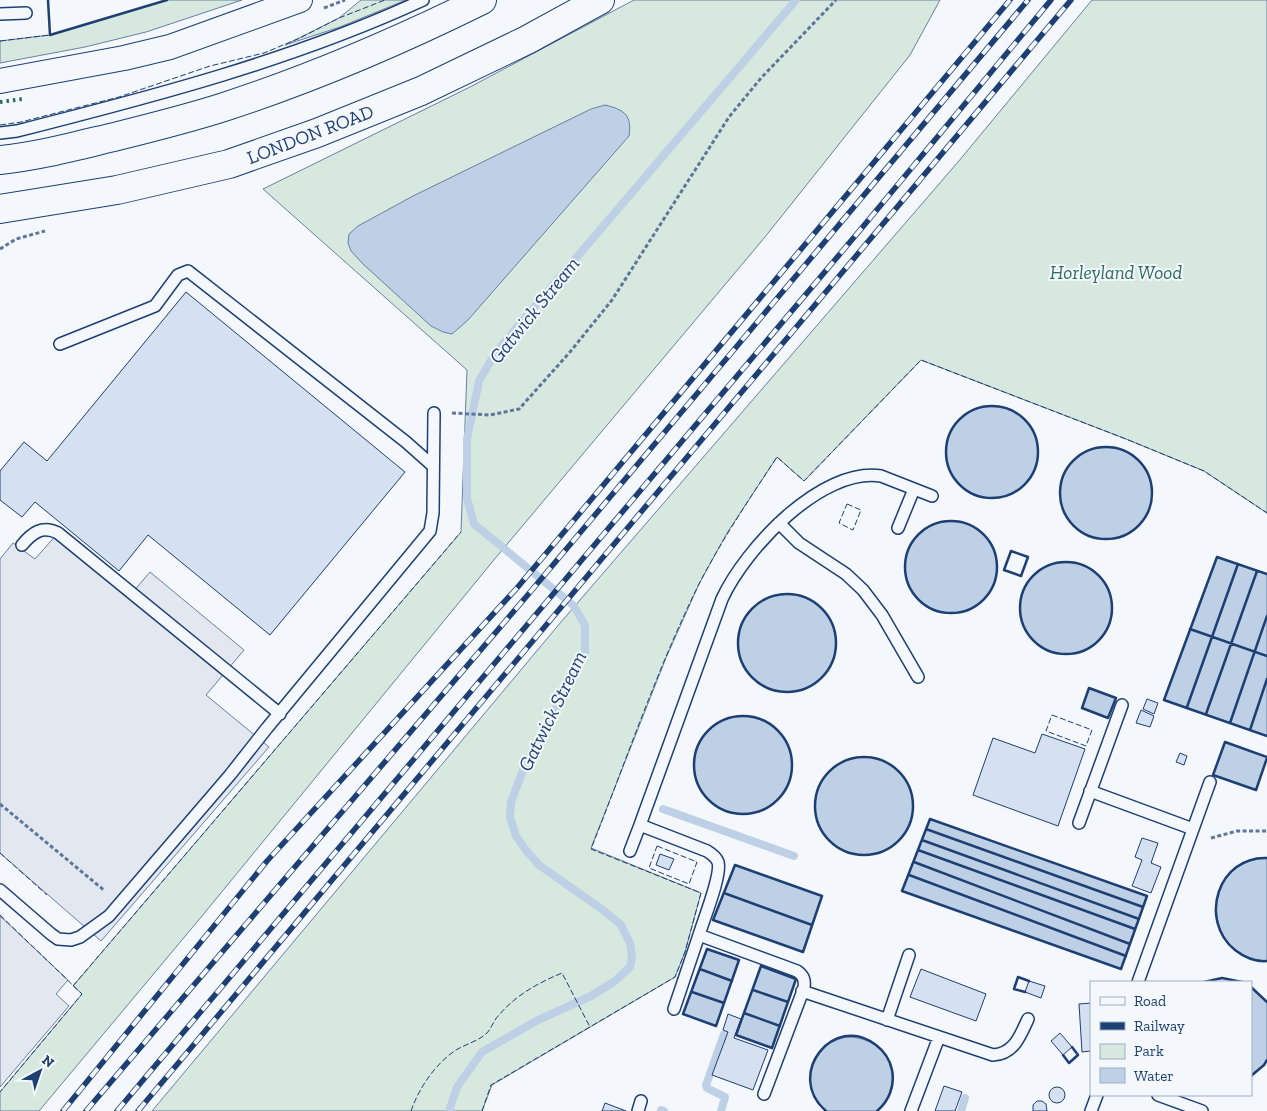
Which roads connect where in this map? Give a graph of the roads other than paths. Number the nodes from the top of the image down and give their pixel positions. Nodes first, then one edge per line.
1 (300, 0) edge
2 (423, 0) edge
3 (482, 0) edge
4 (600, 0) edge
5 (26, 13) dead end
6 (0, 14) edge
7 (0, 81) edge
8 (0, 133) edge
9 (0, 160) edge
10 (5, 213) edge
11 (60, 344) dead end
12 (434, 413) dead end
13 (433, 466) junction
14 (914, 489) junction
15 (932, 496) dead end
16 (779, 523) junction
17 (898, 528) dead end
18 (22, 544) dead end
19 (918, 677) dead end
20 (1122, 705) dead end
21 (280, 714) junction
22 (1210, 782) dead end
23 (1090, 791) junction
24 (1079, 823) dead end
25 (640, 825) junction
26 (1192, 832) junction
27 (630, 850) dead end
28 (0, 890) edge
29 (699, 935) junction
30 (909, 956) dead end
31 (1138, 981) edge
32 (802, 991) junction
33 (674, 1008) dead end
34 (1028, 1019) dead end
35 (887, 1020) junction
36 (939, 1038) junction
37 (764, 1094) dead end
38 (1097, 1096) edge
39 (1161, 1096) edge
40 (911, 1111) edge
41 (1091, 1111) edge
42 (1202, 1111) edge

1 - 7 street
2 - 8 lane
3 - 9 main road
4 - 10 main road, LONDON ROAD
5 - 6 lane
11 - 13 lane
12 - 13 lane
13 - 21 lane
14 - 15 lane
14 - 16 lane
14 - 17 lane
16 - 19 lane
16 - 25 lane
18 - 21 lane
20 - 23 lane
21 - 28 lane
22 - 26 lane
23 - 24 lane
23 - 26 lane
25 - 27 lane
25 - 29 lane
26 - 31 lane
29 - 32 lane
29 - 33 lane
30 - 35 lane
32 - 35 lane
32 - 37 lane
34 - 36 lane
35 - 36 lane
36 - 40 lane
38 - 41 lane
39 - 42 lane

